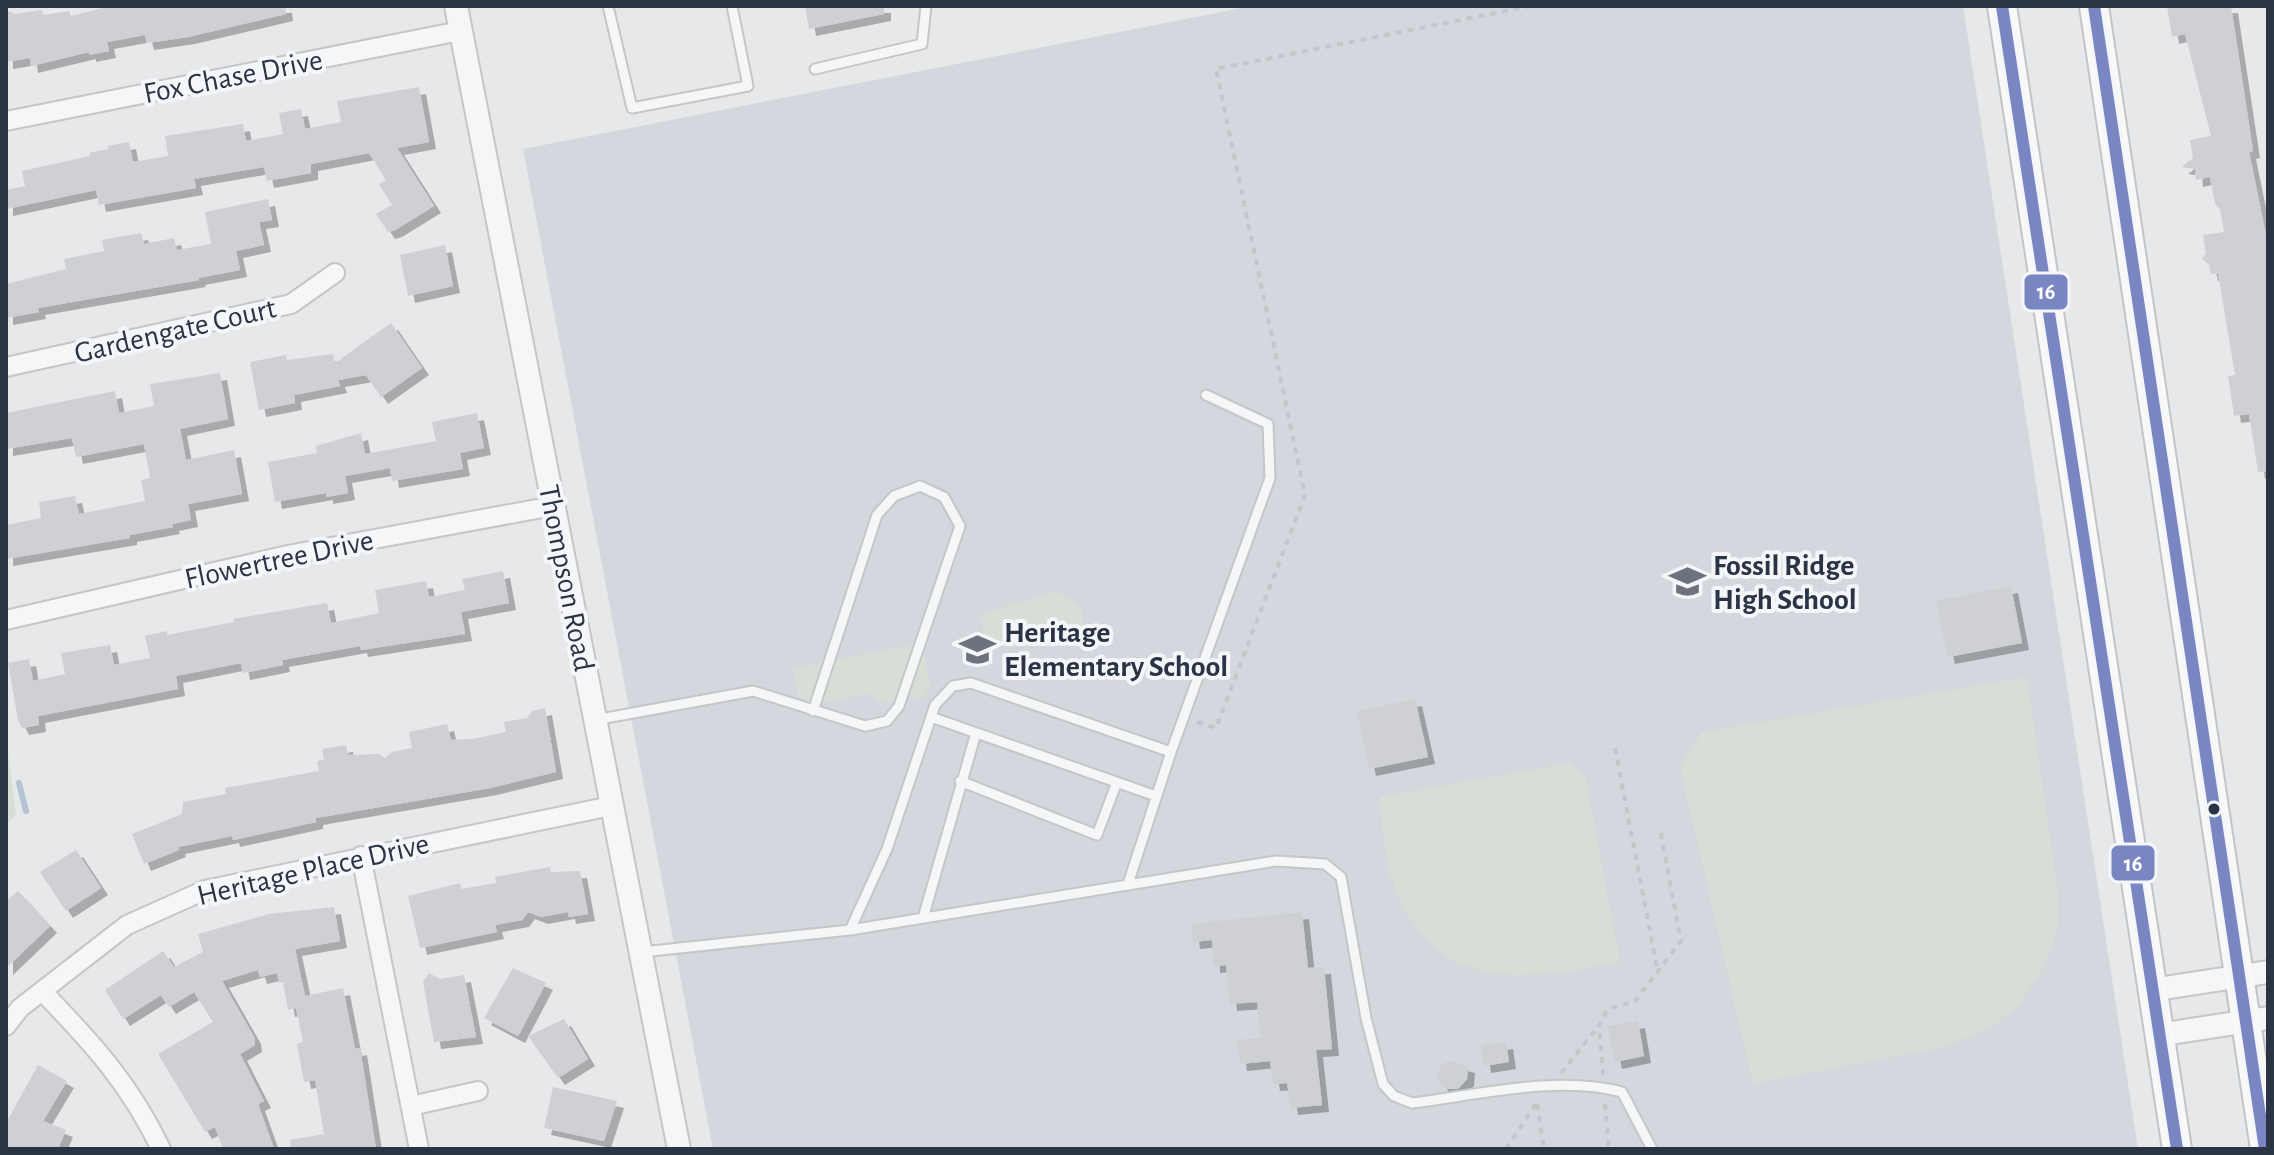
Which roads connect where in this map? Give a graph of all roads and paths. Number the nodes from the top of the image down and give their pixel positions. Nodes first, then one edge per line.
1 (456, 6) edge
2 (608, 6) edge
3 (732, 6) edge
4 (926, 6) edge
5 (1530, 6) edge
6 (2002, 6) edge
7 (2094, 6) edge
8 (460, 31) junction
9 (815, 69) dead end
10 (6, 121) edge
11 (335, 273) dead end
12 (6, 367) edge
13 (1206, 395) dead end
14 (553, 506) junction
15 (6, 620) edge
16 (813, 711) junction
17 (931, 717) junction
18 (1183, 718) junction
19 (595, 720) junction
20 (976, 733) junction
21 (1615, 748) dead end
22 (1171, 752) junction
23 (960, 781) junction
24 (1117, 782) junction
25 (1156, 796) junction
26 (611, 806) junction
27 (1660, 829) dead end
28 (361, 856) junction
29 (1128, 884) junction
30 (923, 918) junction
31 (850, 930) junction
32 (642, 952) junction
33 (2268, 972) edge
34 (1658, 973) junction
35 (2239, 976) junction
36 (2151, 990) junction
37 (43, 992) junction
38 (2257, 1019) edge
39 (6, 1026) edge
40 (2158, 1035) junction
41 (1604, 1088) junction
42 (478, 1091) dead end
43 (1537, 1102) dead end
44 (411, 1106) junction
45 (161, 1149) edge
46 (419, 1149) edge
47 (679, 1149) edge
48 (1544, 1149) edge
49 (1609, 1149) edge
50 (1652, 1149) edge
51 (2177, 1149) edge
52 (2265, 1149) edge

1 - 8 street, Thompson Road
2 - 3 lane
4 - 9 lane
5 - 18 path
6 - 36 main road
7 - 35 main road
8 - 10 street, Fox Chase Drive
8 - 14 street, Thompson Road
11 - 12 street, Gardengate Court
13 - 18 lane
14 - 15 street, Flowertree Drive
14 - 19 street, Thompson Road
16 - 16 lane
16 - 19 lane
17 - 20 lane
17 - 22 lane
17 - 31 lane
18 - 22 lane
19 - 26 street, Thompson Road
20 - 23 lane
20 - 24 lane
21 - 34 path
22 - 25 lane
23 - 24 lane
23 - 30 lane
24 - 25 lane
25 - 29 lane
26 - 28 street, Heritage Place Drive
26 - 32 street, Thompson Road
27 - 34 path
28 - 37 street, Heritage Place Drive
28 - 44 street
29 - 30 lane
29 - 41 lane
30 - 31 lane
31 - 32 lane
32 - 47 street, Thompson Road
33 - 35 street
34 - 41 path
35 - 36 street
35 - 38 main road
36 - 40 main road
37 - 39 street, Heritage Place Drive
37 - 45 street
38 - 40 street
38 - 52 main road
40 - 51 main road
41 - 49 path
41 - 50 lane
42 - 44 street
43 - 48 path
44 - 46 street

